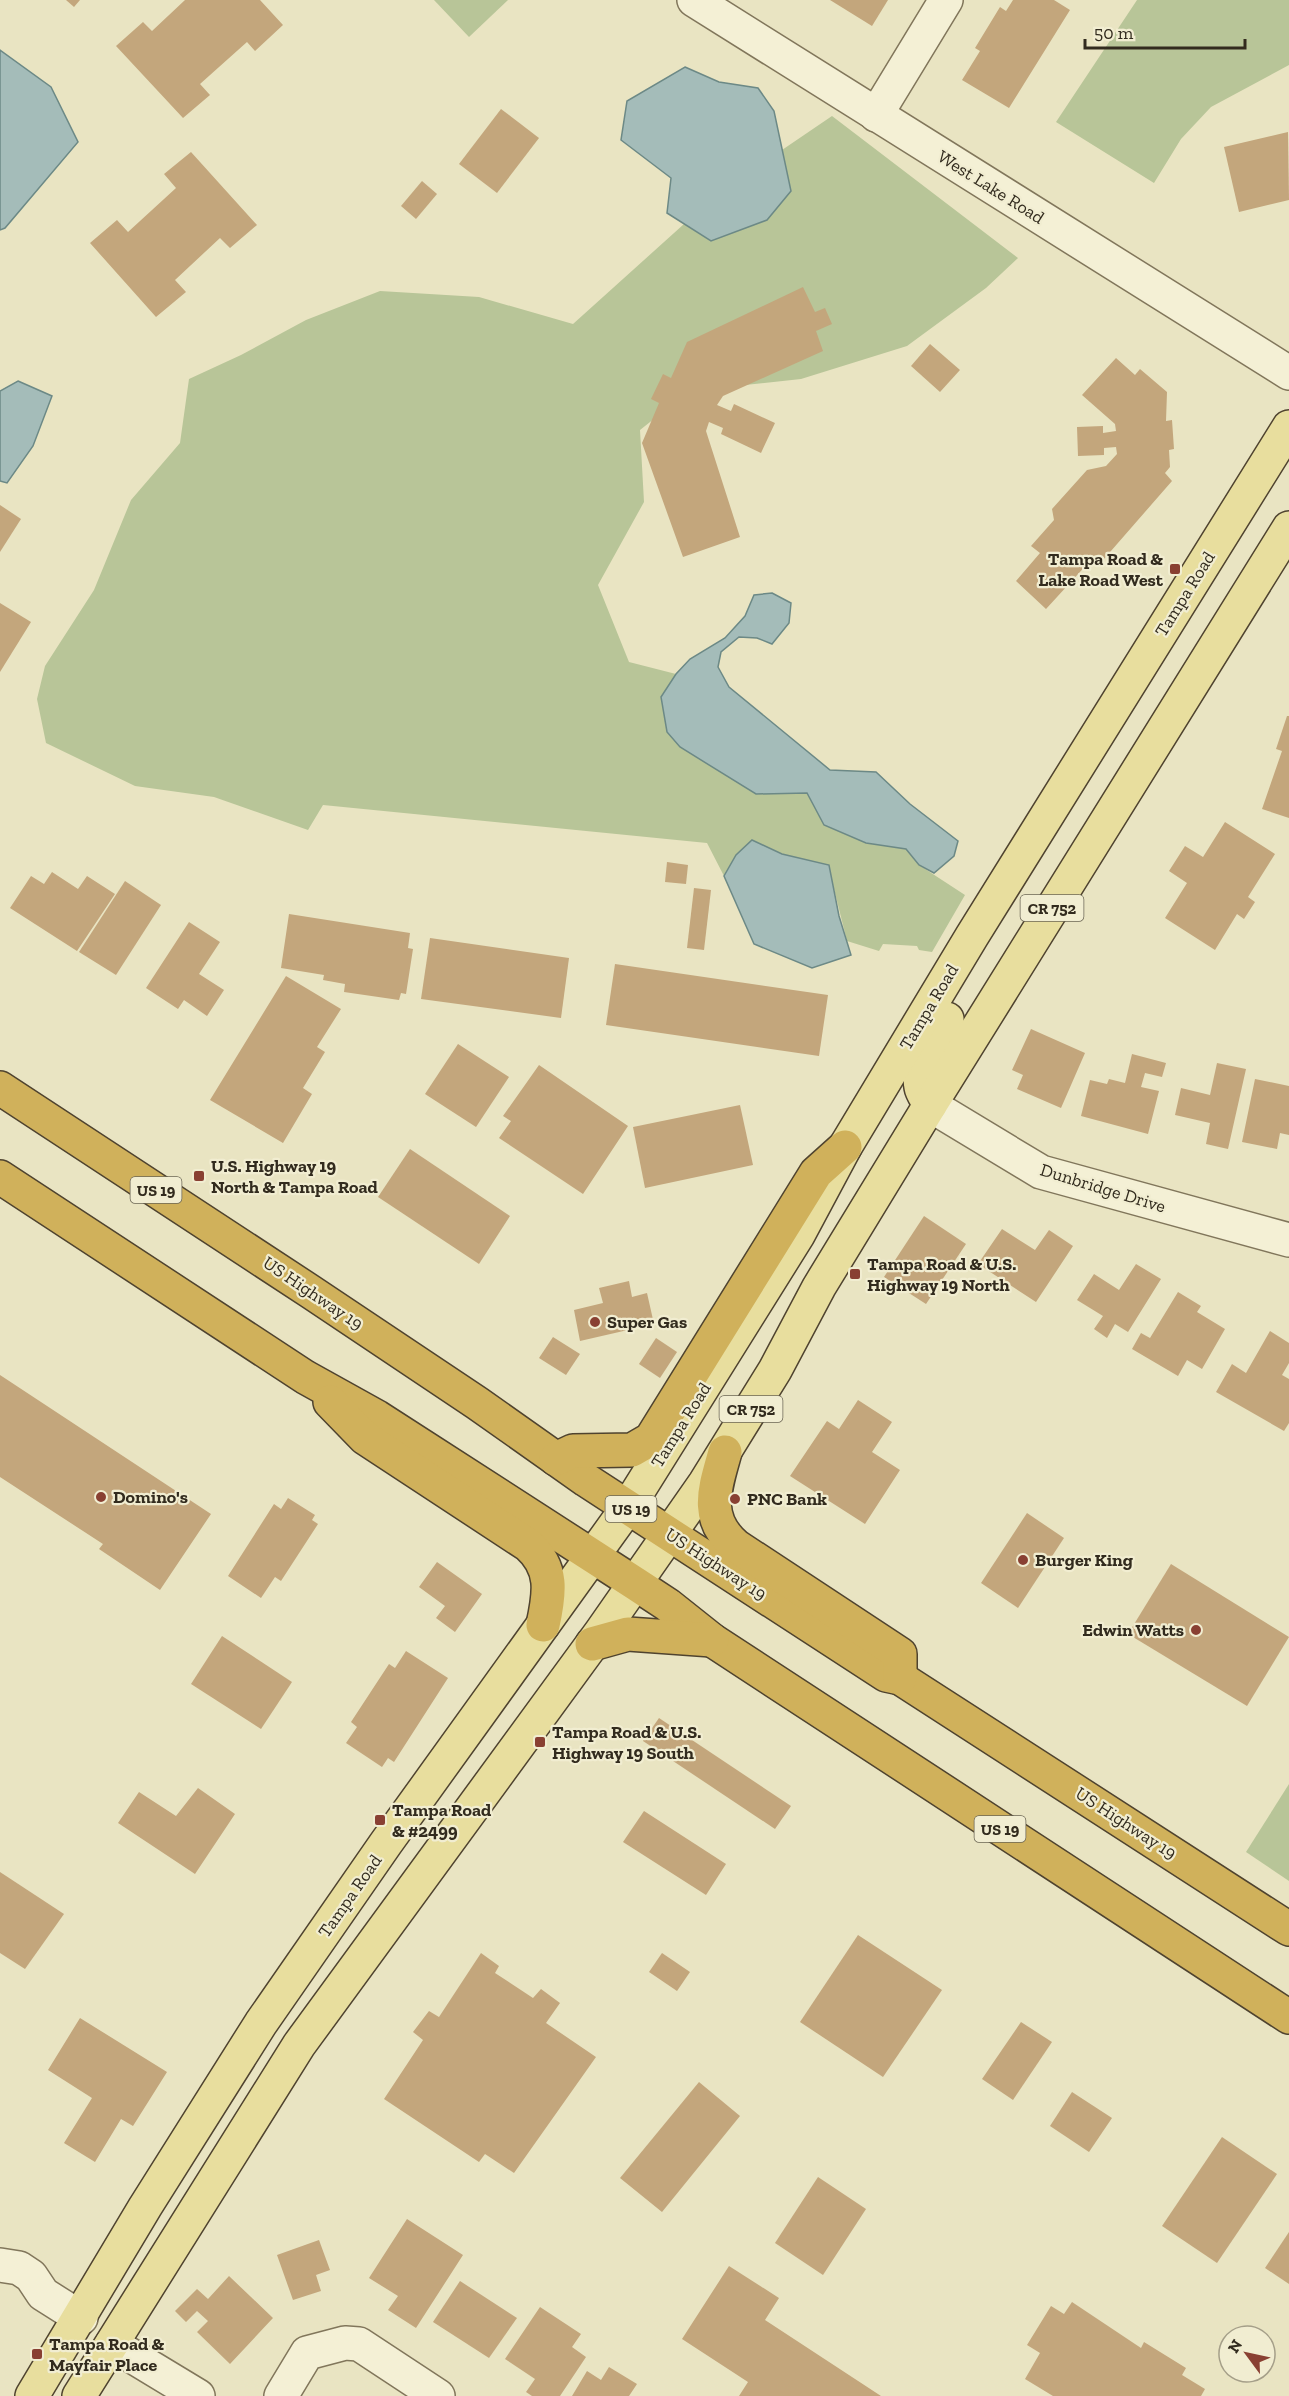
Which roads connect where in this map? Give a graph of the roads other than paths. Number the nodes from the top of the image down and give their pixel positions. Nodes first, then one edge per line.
1 (694, 0) edge
2 (946, 0) edge
3 (876, 115) junction
4 (1289, 373) edge
5 (1289, 427) edge
6 (1289, 528) edge
7 (1003, 886) junction
8 (0, 1088) edge
9 (930, 1105) junction
10 (845, 1147) junction
11 (0, 1177) edge
12 (1289, 1240) edge
13 (305, 1377) junction
14 (725, 1452) junction
15 (556, 1459) junction
16 (628, 1507) junction
17 (671, 1534) junction
18 (593, 1556) junction
19 (636, 1584) junction
20 (543, 1624) junction
21 (712, 1640) junction
22 (592, 1644) junction
23 (900, 1678) junction
24 (1289, 1929) edge
25 (1289, 2017) edge
26 (145, 2207) junction
27 (1, 2266) edge
28 (81, 2318) junction
29 (112, 2344) junction
30 (32, 2396) edge
31 (79, 2396) edge
32 (198, 2396) edge
33 (281, 2396) edge
34 (438, 2396) edge

1 - 3 street, West Lake Road
2 - 3 street
3 - 4 street, West Lake Road
5 - 7 main road, Tampa Road / CR 752
6 - 9 main road, CR 752
7 - 9 main road
7 - 10 main road, Tampa Road / CR 752
8 - 15 highway, US Highway 19 / US 19
9 - 12 street, Dunbridge Drive
9 - 14 main road, CR 752
10 - 15 highway
10 - 16 main road, Tampa Road / CR 752
11 - 13 highway, US 19
13 - 18 highway, US 19
13 - 20 highway
14 - 17 main road, CR 752
14 - 23 highway
15 - 16 highway, US Highway 19 / US 19
16 - 17 highway, US Highway 19 / US 19
16 - 18 main road, Tampa Road / CR 752
17 - 19 main road, CR 752
17 - 23 highway, US Highway 19 / US 19
18 - 19 highway, US 19
18 - 20 main road, Tampa Road / CR 752
19 - 21 highway, US 19
19 - 22 main road, CR 752
20 - 26 main road, Tampa Road / CR 752
21 - 22 highway
21 - 25 highway, US 19
22 - 29 main road, CR 752
23 - 24 highway, US Highway 19 / US 19
26 - 28 main road, Tampa Road / CR 752
26 - 29 main road
27 - 28 street
28 - 30 main road, Tampa Road / CR 752
29 - 31 main road, CR 752
29 - 32 street
33 - 34 street

